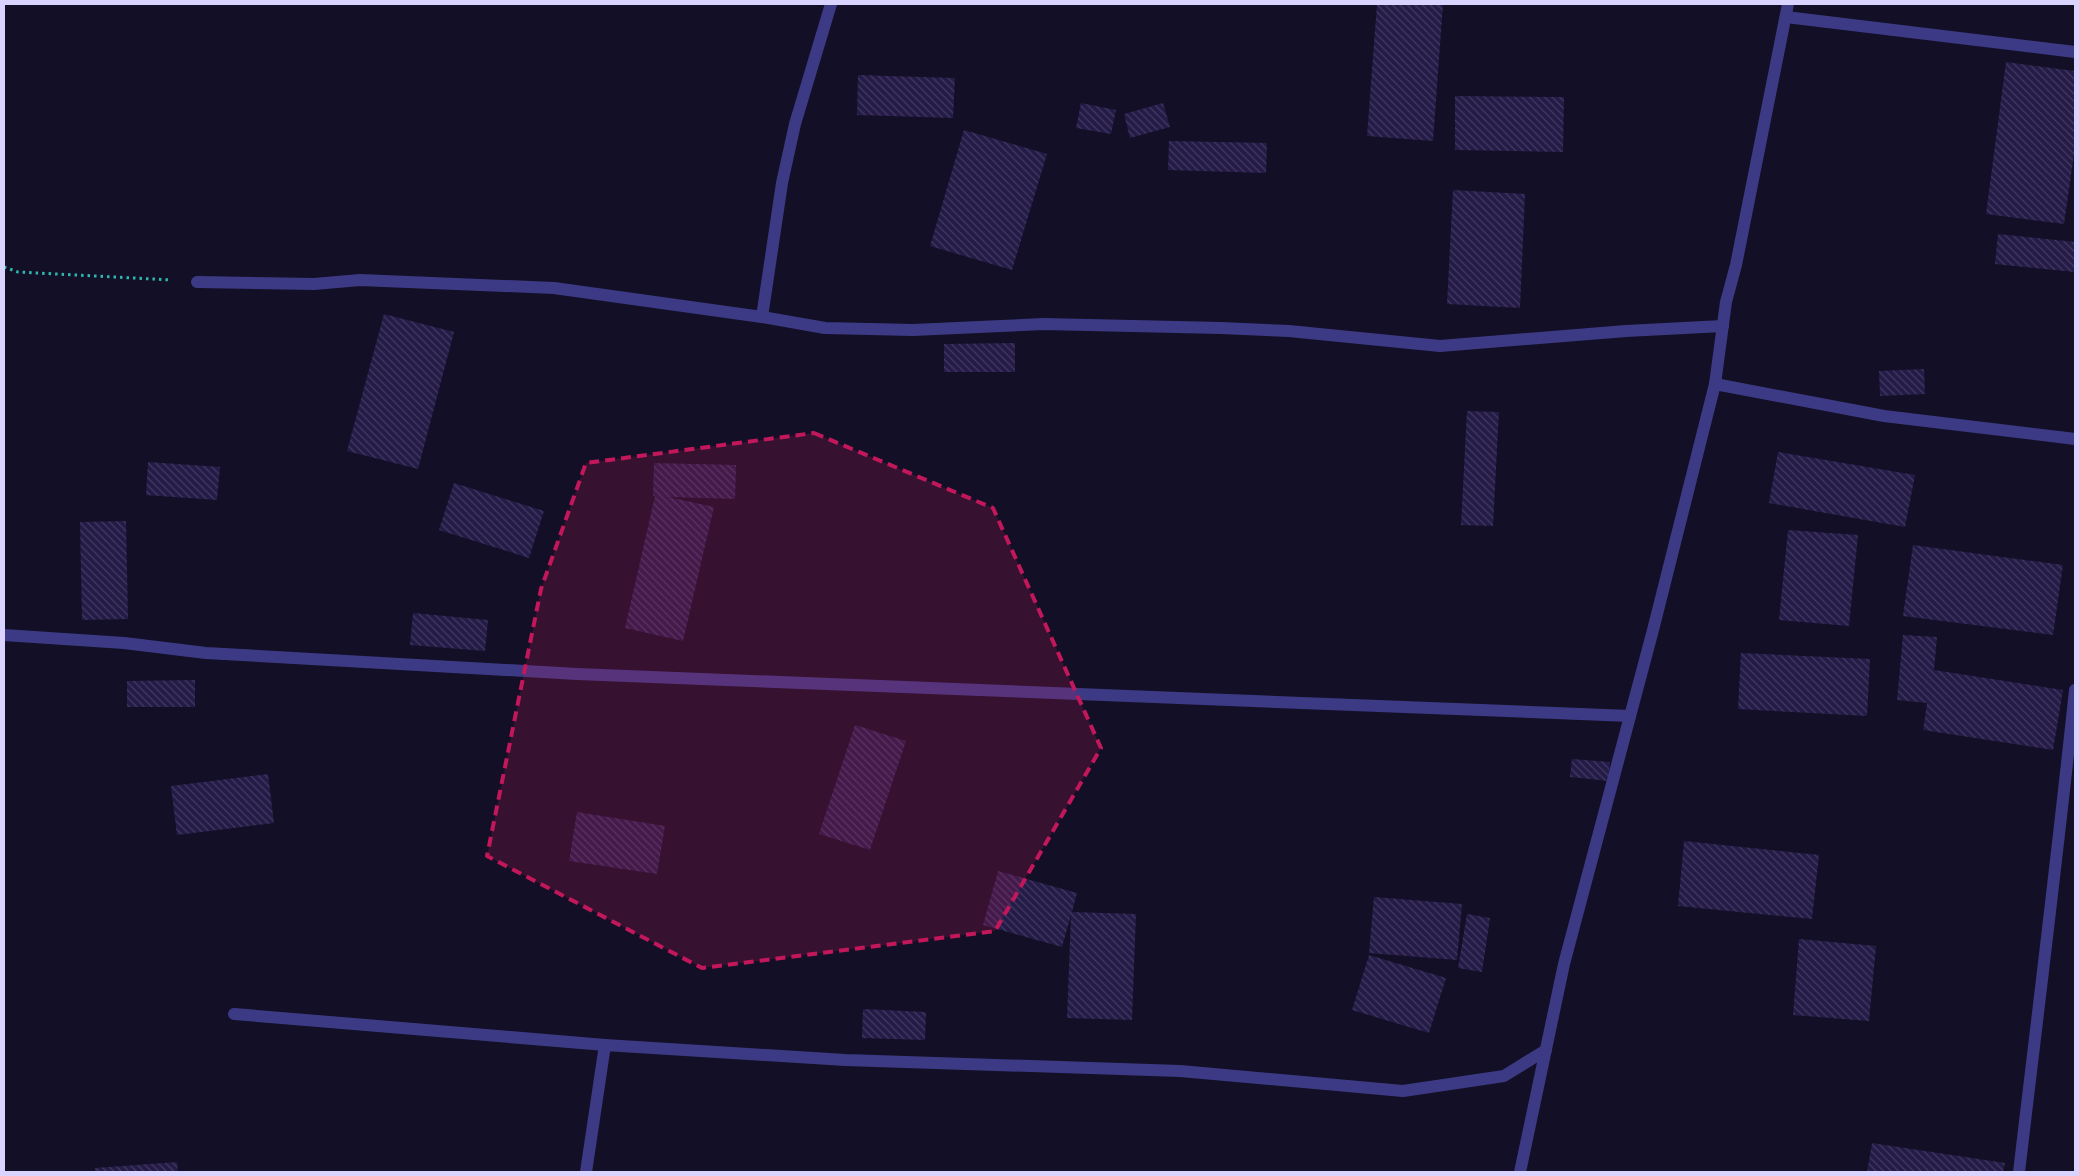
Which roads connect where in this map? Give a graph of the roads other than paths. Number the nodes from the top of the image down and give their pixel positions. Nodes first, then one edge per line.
1 (831, 4) edge
2 (1788, 4) edge
3 (1786, 17) junction
4 (2075, 52) edge
5 (197, 282) road end
6 (762, 317) junction
7 (1723, 326) junction
8 (1715, 384) junction
9 (2075, 439) edge
10 (4, 635) edge
11 (2075, 690) edge
12 (1630, 716) junction
13 (234, 1014) dead end
14 (605, 1045) junction
15 (1546, 1050) junction
16 (586, 1172) edge
17 (1520, 1172) edge
18 (2019, 1172) edge

1 - 6 street
2 - 3 street
3 - 4 street
3 - 7 street
5 - 6 street
6 - 7 street
7 - 8 street
8 - 9 street
8 - 12 street
10 - 12 street
11 - 18 street
12 - 15 street
13 - 14 street
14 - 15 street
14 - 16 street
15 - 17 street

